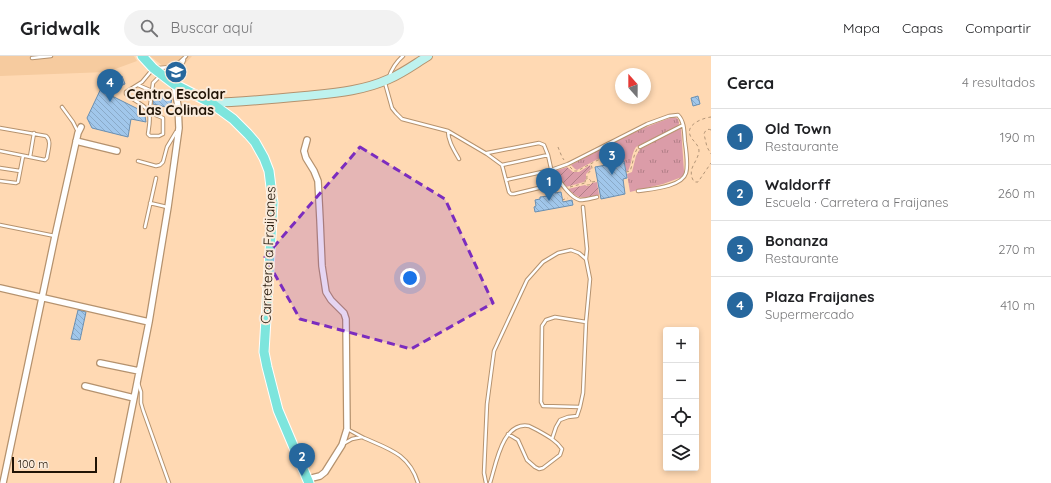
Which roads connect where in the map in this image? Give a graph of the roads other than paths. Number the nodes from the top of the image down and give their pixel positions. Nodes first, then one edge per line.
1 (51, 56) edge
2 (142, 56) edge
3 (403, 56) edge
4 (428, 56) edge
5 (185, 57) edge
6 (32, 58) dead end
7 (153, 68) junction
8 (162, 75) junction
9 (386, 80) junction
10 (174, 84) junction
11 (138, 85) junction
12 (152, 91) junction
13 (211, 103) junction
14 (62, 107) dead end
15 (683, 125) junction
16 (81, 127) dead end
17 (179, 128) junction
18 (0, 129) edge
19 (448, 131) junction
20 (34, 133) junction
21 (78, 133) junction
22 (307, 140) dead end
23 (76, 141) junction
24 (640, 146) road end
25 (0, 150) edge
26 (117, 151) dead end
27 (487, 154) junction
28 (548, 155) junction
29 (24, 156) junction
30 (30, 157) junction
31 (459, 159) dead end
32 (138, 162) dead end
33 (502, 165) junction
34 (0, 168) edge
35 (551, 170) junction
36 (20, 171) junction
37 (156, 178) dead end
38 (506, 180) junction
39 (0, 181) edge
40 (638, 192) dead end
41 (597, 197) dead end
42 (150, 203) junction
43 (168, 207) junction
44 (583, 207) dead end
45 (0, 225) edge
46 (145, 226) dead end
47 (55, 236) junction
48 (586, 259) junction
49 (0, 288) edge
50 (42, 297) junction
51 (149, 322) junction
52 (586, 322) junction
53 (100, 363) dead end
54 (139, 371) junction
55 (137, 381) junction
56 (85, 386) dead end
57 (134, 398) junction
58 (580, 407) junction
59 (347, 429) junction
60 (508, 434) junction
61 (363, 437) junction
62 (552, 439) junction
63 (342, 445) junction
64 (309, 481) edge
65 (3, 483) edge
66 (117, 483) edge
67 (169, 483) edge
68 (418, 483) edge
69 (486, 483) edge
70 (490, 483) edge

1 - 6 lane
2 - 7 main road, Carretera a Fraijanes
3 - 9 lane
4 - 9 street
5 - 7 lane
5 - 10 lane
7 - 8 main road, Carretera a Fraijanes
7 - 11 lane
8 - 10 main road, Carretera a Fraijanes
8 - 12 lane
9 - 13 street
9 - 19 lane
10 - 13 main road, Carretera a Fraijanes
10 - 17 street
11 - 12 lane
11 - 12 lane
13 - 64 main road, Carretera a Fraijanes
14 - 21 lane
15 - 24 lane
15 - 35 lane
15 - 40 lane
16 - 21 street
17 - 32 lane
17 - 43 street
18 - 20 lane
19 - 27 lane
19 - 31 lane
20 - 30 lane
20 - 30 lane
21 - 23 street
22 - 59 street
23 - 26 street
23 - 47 street
25 - 29 lane
27 - 28 lane
27 - 33 lane
28 - 33 lane
28 - 35 lane
29 - 30 lane
29 - 36 lane
33 - 38 lane
34 - 36 lane
35 - 38 lane
35 - 38 lane
35 - 41 lane
36 - 39 lane
37 - 42 lane
42 - 43 lane
42 - 46 lane
43 - 51 street
44 - 48 lane
45 - 47 lane
47 - 50 street
48 - 52 lane
48 - 69 lane
49 - 50 street
50 - 51 street
50 - 65 street
51 - 54 street
52 - 58 lane
52 - 58 lane
53 - 54 street
54 - 55 street
55 - 57 street
55 - 67 lane
56 - 57 street
57 - 66 street
58 - 62 lane
59 - 61 lane
59 - 63 street
60 - 62 lane
60 - 62 lane
60 - 70 lane
61 - 63 lane
61 - 68 lane
63 - 64 street

